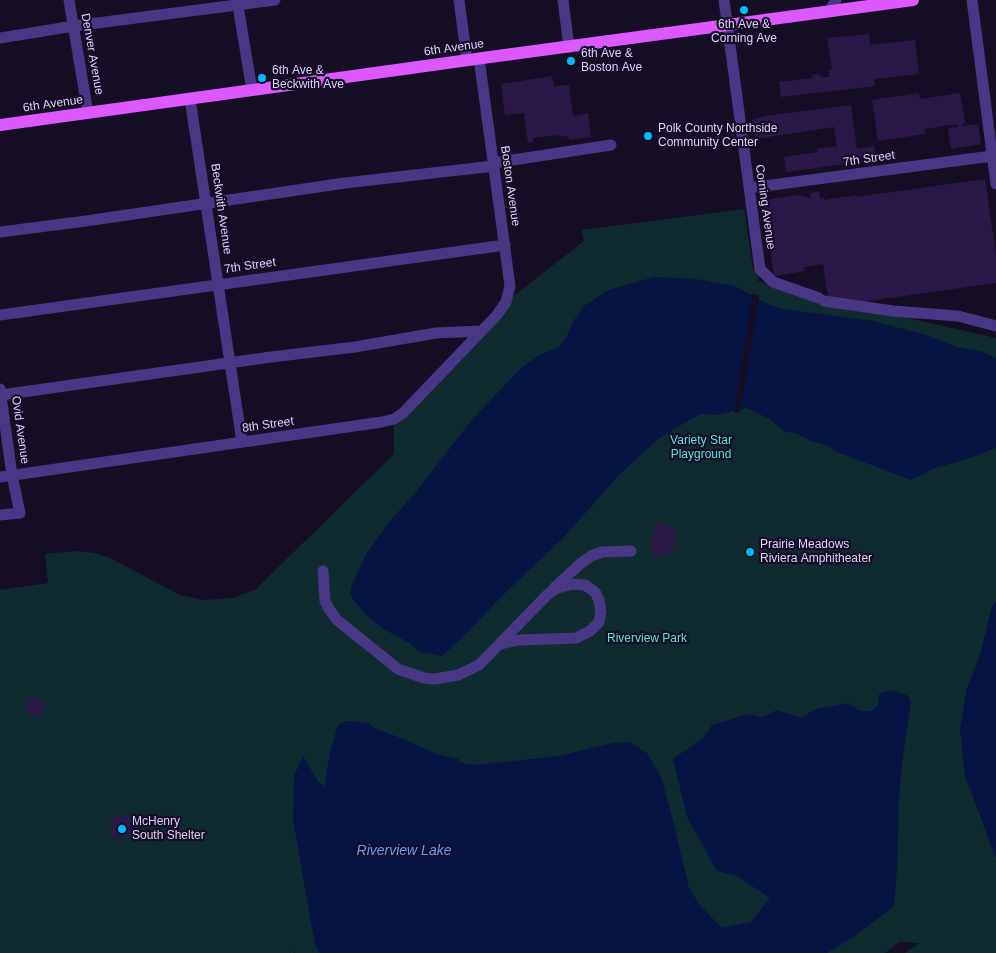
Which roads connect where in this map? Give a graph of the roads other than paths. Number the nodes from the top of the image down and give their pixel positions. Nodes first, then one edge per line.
1 (69, 0) edge
2 (275, 0) edge
3 (459, 0) edge
4 (563, 0) edge
5 (724, 0) edge
6 (836, 0) edge
7 (913, 0) edge
8 (972, 0) edge
9 (237, 2) edge
10 (882, 2) edge
11 (829, 12) junction
12 (74, 26) junction
13 (727, 26) junction
14 (0, 38) edge
15 (569, 47) junction
16 (473, 59) junction
17 (252, 90) junction
18 (190, 98) junction
19 (88, 113) junction
20 (0, 125) edge
21 (611, 145) dead end
22 (992, 156) junction
23 (494, 165) junction
24 (996, 184) edge
25 (749, 188) junction
26 (206, 203) junction
27 (0, 232) edge
28 (504, 245) junction
29 (218, 285) junction
30 (0, 315) edge
31 (497, 315) joint
32 (996, 326) edge
33 (482, 331) junction
34 (230, 363) junction
35 (0, 392) edge
36 (242, 442) junction
37 (12, 475) junction
38 (0, 477) edge
39 (0, 516) edge
40 (631, 551) dead end
41 (322, 571) dead end
42 (549, 593) junction
43 (501, 644) junction

1 - 12 street, Denver Avenue
2 - 9 street
3 - 16 street, Boston Avenue
4 - 15 street
5 - 13 street, Corning Avenue
6 - 11 street
7 - 10 main road, 6th Avenue
8 - 22 street
9 - 12 street
9 - 17 street
10 - 11 main road, 6th Avenue
11 - 13 main road, 6th Avenue
12 - 14 street
12 - 19 street, Denver Avenue
13 - 15 main road, 6th Avenue
13 - 25 street, Corning Avenue
15 - 16 main road, 6th Avenue
16 - 17 main road, 6th Avenue
16 - 23 street, Boston Avenue
17 - 18 main road, 6th Avenue
18 - 19 main road, 6th Avenue
18 - 26 street, Beckwith Avenue
19 - 20 main road, 6th Avenue
21 - 23 street
22 - 24 street
22 - 25 street, 7th Street
23 - 26 street
23 - 28 street, Boston Avenue
25 - 32 street, Corning Avenue
26 - 27 street
26 - 29 street, Beckwith Avenue
28 - 29 street, 7th Street
28 - 31 street, Boston Avenue
29 - 30 street, 7th Street
29 - 34 street, Beckwith Avenue
31 - 33 street, 8th Street
33 - 34 street
33 - 36 street, 8th Street
34 - 35 street
34 - 36 street, Beckwith Avenue
35 - 37 street, Ovid Avenue
36 - 37 street, 8th Street
37 - 38 street, 8th Street
37 - 39 street, Ovid Avenue
40 - 42 street
41 - 43 street
42 - 43 street
42 - 43 street

